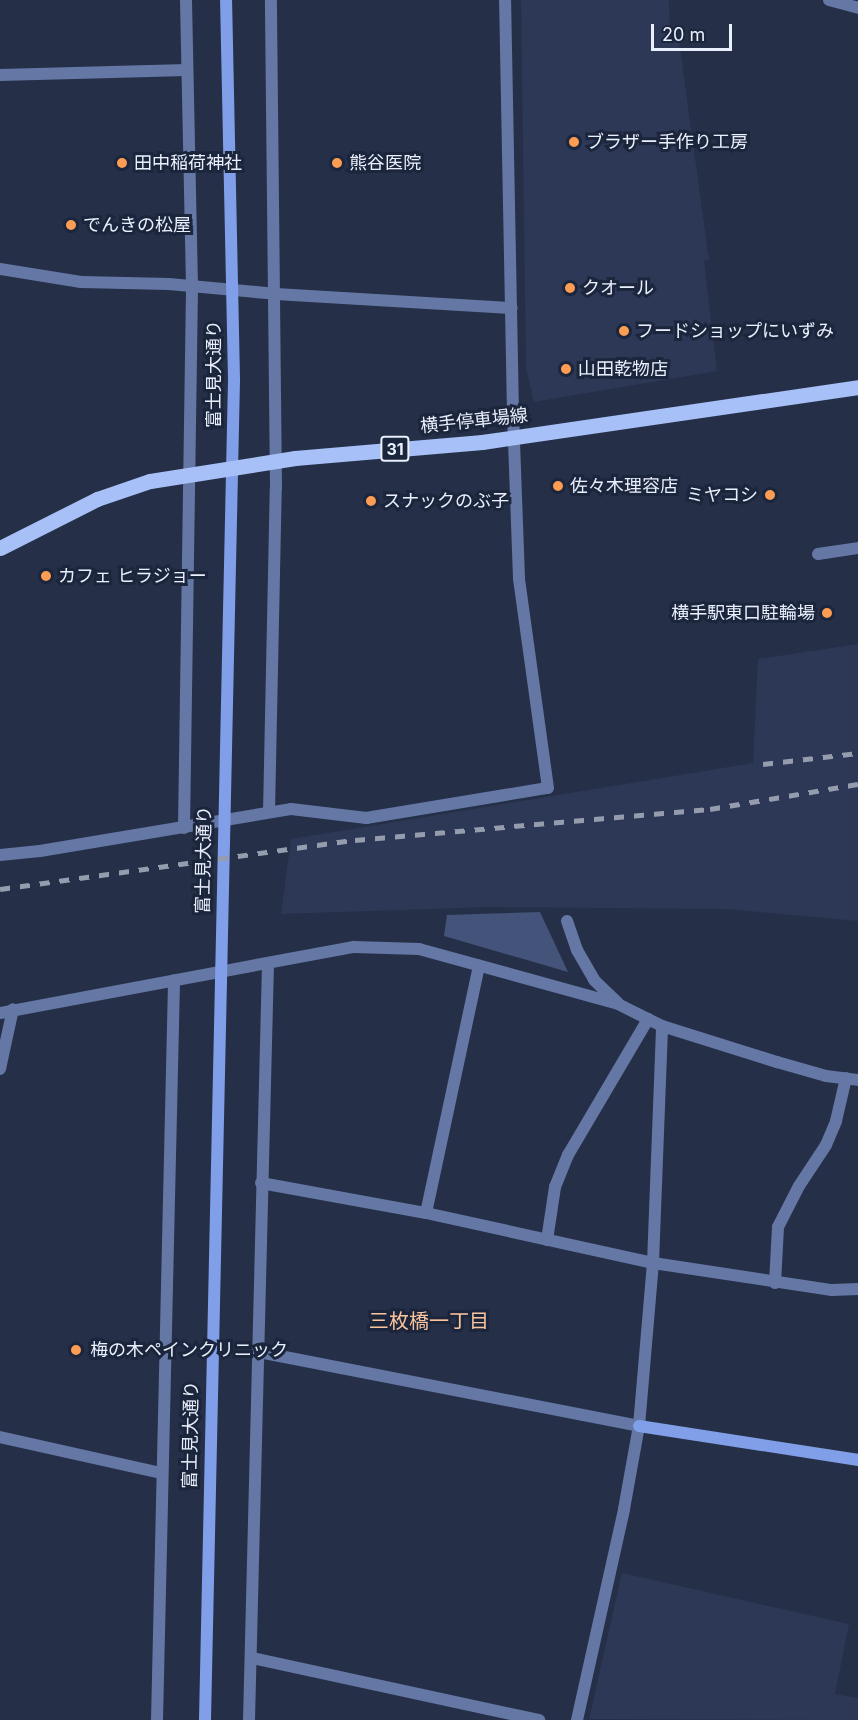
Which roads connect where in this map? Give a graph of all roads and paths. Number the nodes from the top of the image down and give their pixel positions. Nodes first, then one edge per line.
1 (186, 0) edge
2 (226, 0) edge
3 (271, 0) edge
4 (505, 0) edge
5 (829, 0) edge
6 (858, 8) edge
7 (187, 70) junction
8 (0, 75) edge
9 (0, 269) edge
10 (192, 287) junction
11 (276, 294) junction
12 (512, 308) junction
13 (858, 387) edge
14 (514, 437) junction
15 (275, 461) junction
16 (188, 474) junction
17 (0, 548) edge
18 (858, 548) edge
19 (818, 554) dead end
20 (269, 812) junction
21 (184, 828) junction
22 (0, 855) edge
23 (567, 921) dead end
24 (268, 963) junction
25 (479, 966) junction
26 (174, 980) junction
27 (618, 1004) junction
28 (13, 1009) junction
29 (0, 1013) edge
30 (648, 1019) junction
31 (662, 1026) junction
32 (0, 1069) edge
33 (852, 1079) edge
34 (261, 1183) junction
35 (426, 1213) junction
36 (547, 1240) junction
37 (653, 1263) junction
38 (775, 1283) junction
39 (858, 1289) edge
40 (259, 1352) junction
41 (639, 1426) junction
42 (0, 1437) edge
43 (858, 1460) edge
44 (161, 1473) junction
45 (252, 1658) junction
46 (157, 1720) edge
47 (205, 1720) edge
48 (249, 1720) edge
49 (539, 1720) edge
50 (577, 1720) edge

1 - 7 street
2 - 47 street, 富士見大通り
3 - 11 street
4 - 12 street
5 - 6 street
7 - 8 street
7 - 10 street
9 - 10 street
10 - 11 street
10 - 16 street
11 - 12 street
11 - 15 street
12 - 14 street
13 - 14 main road, 横手停車場線 / 31
14 - 15 main road, 横手停車場線 / 31
14 - 20 street
15 - 16 main road, 横手停車場線 / 31
15 - 20 street
16 - 17 main road, 横手停車場線 / 31
16 - 21 street
18 - 19 street
20 - 21 street
21 - 22 street
23 - 27 street
24 - 25 street
24 - 26 street
24 - 34 street
25 - 27 street
25 - 35 street
26 - 28 street
26 - 44 street
27 - 30 street
28 - 29 street
28 - 32 street
30 - 31 street
30 - 36 street
31 - 33 street
31 - 37 street
33 - 38 street
34 - 35 street
34 - 40 street
35 - 36 street
36 - 37 street
37 - 38 street
37 - 41 street
38 - 39 street
40 - 41 street
40 - 45 street
41 - 43 street
41 - 50 street
42 - 44 street
44 - 46 street
45 - 48 street
45 - 49 street

